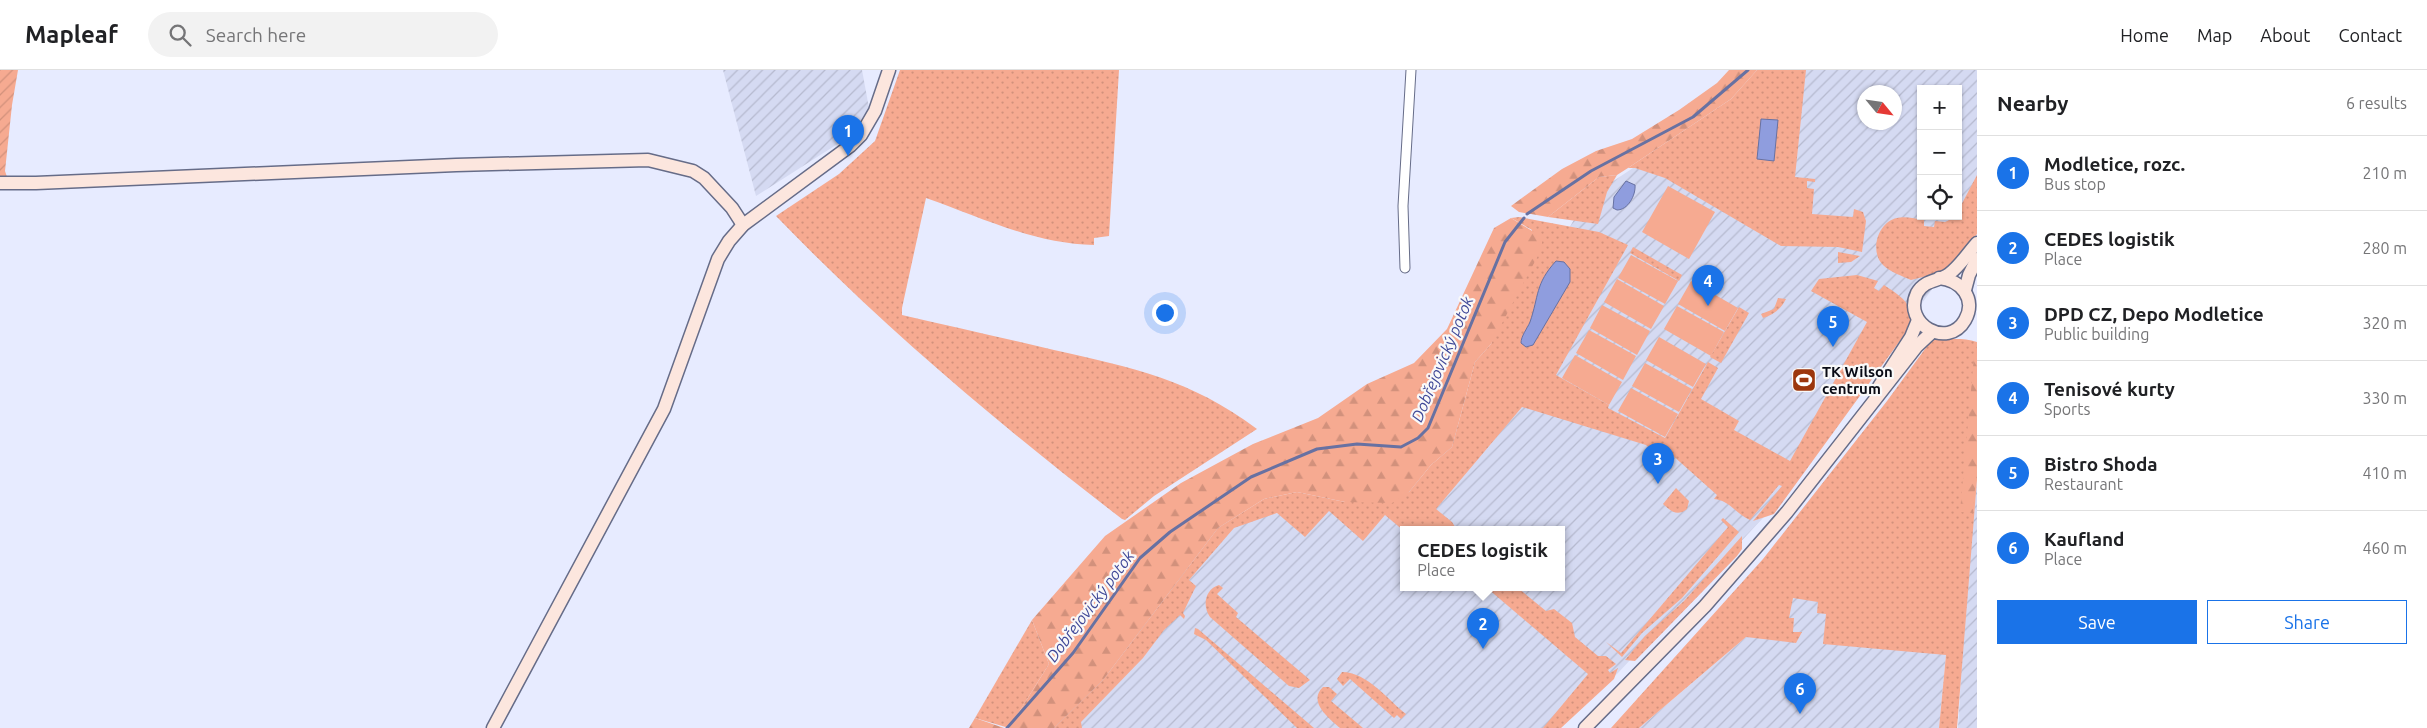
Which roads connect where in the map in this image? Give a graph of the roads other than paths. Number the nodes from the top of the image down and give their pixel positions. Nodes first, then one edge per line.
1 (889, 70) edge
2 (1411, 70) edge
3 (0, 183) edge
4 (743, 225) junction
5 (1977, 243) edge
6 (1977, 259) edge
7 (1405, 268) dead end
8 (1939, 278) junction
9 (1965, 290) junction
10 (1918, 320) junction
11 (1932, 332) junction
12 (1856, 424) junction
13 (493, 728) edge
14 (1585, 728) edge

1 - 4 street
2 - 7 street
3 - 4 street
4 - 13 street
5 - 8 street
6 - 9 street
8 - 9 street
8 - 10 street
9 - 11 street
10 - 11 street
10 - 12 street
11 - 12 street
12 - 14 street

